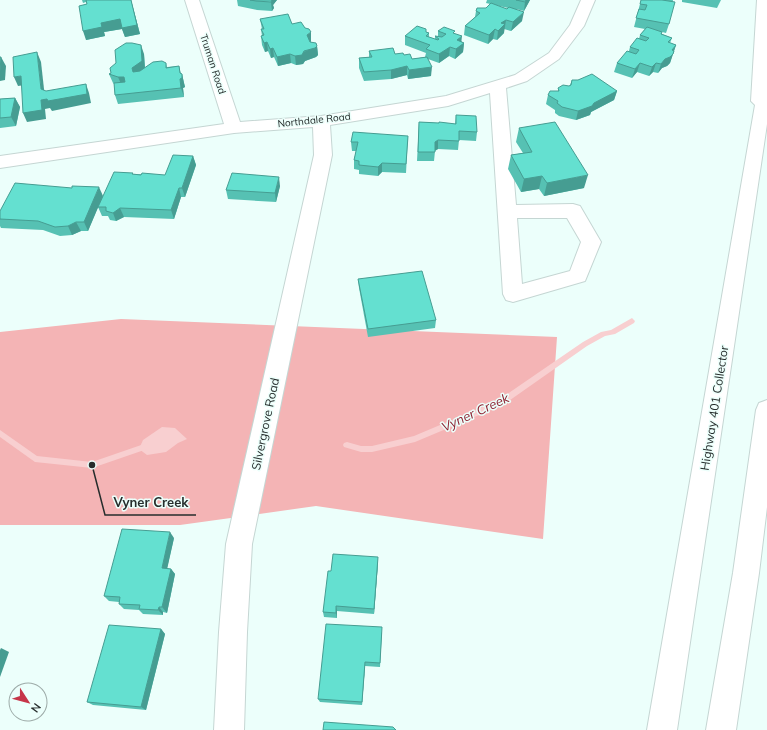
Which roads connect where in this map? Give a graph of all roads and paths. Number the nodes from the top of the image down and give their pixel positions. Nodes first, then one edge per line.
1 (192, 0) edge
2 (588, 0) edge
3 (764, 0) edge
4 (498, 85) junction
5 (767, 85) edge
6 (321, 121) junction
7 (758, 127) junction
8 (234, 128) junction
9 (0, 162) edge
10 (507, 212) junction
11 (767, 410) edge
12 (229, 730) edge
13 (662, 730) edge
14 (721, 730) edge

1 - 8 main road, Truman Road
2 - 4 main road, Northdale Road
3 - 7 main road
4 - 6 main road, Northdale Road
4 - 10 main road
5 - 7 main road, Highway 401 Collector
6 - 8 main road, Northdale Road
6 - 12 main road, Silvergrove Road
7 - 13 main road, Highway 401 Collector
8 - 9 main road, Northdale Road
10 - 10 main road
11 - 14 main road

